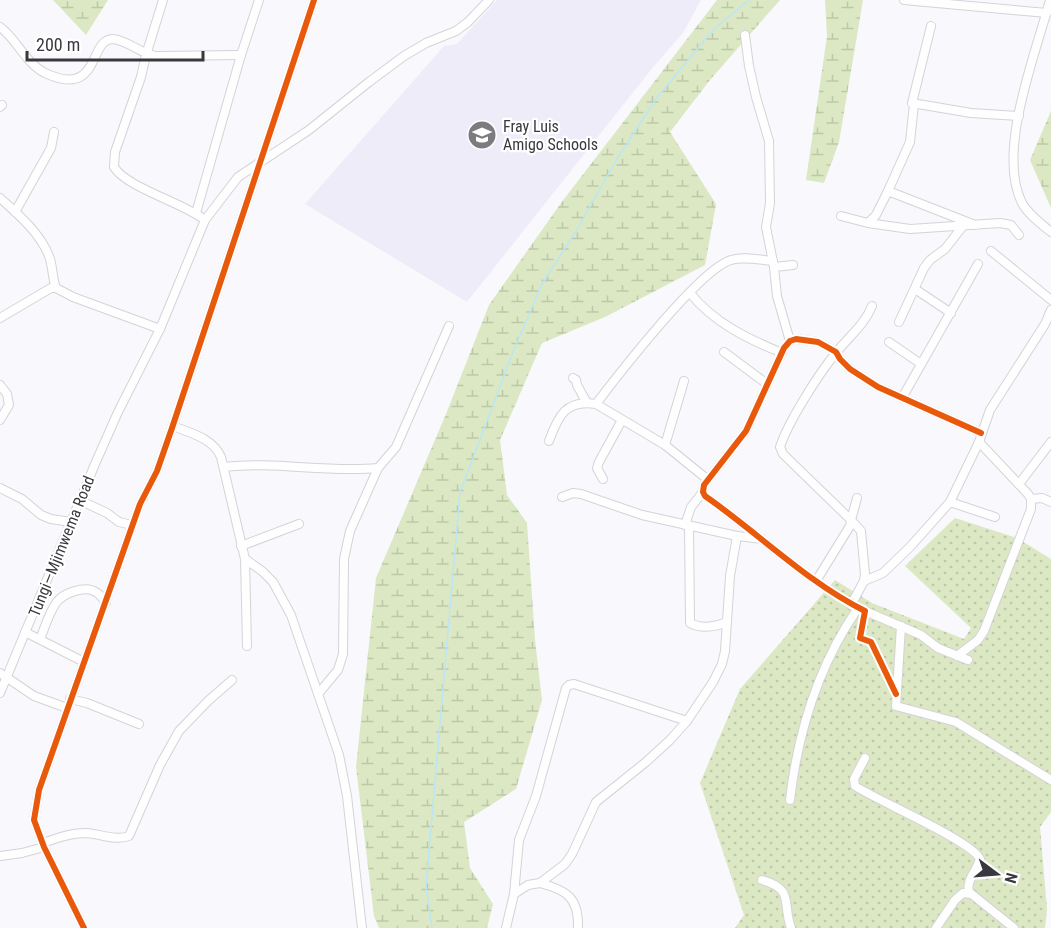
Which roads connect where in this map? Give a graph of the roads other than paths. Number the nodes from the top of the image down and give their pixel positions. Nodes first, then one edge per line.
1 (163, 0) edge
2 (259, 0) edge
3 (316, 0) edge
4 (489, 0) edge
5 (904, 0) edge
6 (1050, 0) edge
7 (1047, 13) junction
8 (0, 26) edge
9 (931, 26) dead end
10 (745, 35) dead end
11 (146, 55) junction
12 (241, 55) junction
13 (914, 104) junction
14 (1019, 116) junction
15 (54, 132) dead end
16 (262, 159) junction
17 (888, 191) junction
18 (0, 198) edge
19 (15, 212) junction
20 (196, 213) junction
21 (841, 216) dead end
22 (205, 220) junction
23 (868, 223) junction
24 (975, 225) junction
25 (963, 226) junction
26 (1051, 232) edge
27 (1019, 235) dead end
28 (991, 251) dead end
29 (773, 264) junction
30 (978, 264) dead end
31 (793, 265) dead end
32 (56, 288) junction
33 (915, 289) junction
34 (690, 293) junction
35 (1051, 300) edge
36 (872, 306) dead end
37 (1051, 310) edge
38 (951, 313) junction
39 (0, 318) edge
40 (899, 322) dead end
41 (450, 326) dead end
42 (160, 329) junction
43 (790, 341) junction
44 (889, 342) dead end
45 (724, 352) dead end
46 (836, 352) junction
47 (782, 353) junction
48 (921, 364) junction
49 (573, 378) dead end
50 (684, 381) dead end
51 (767, 384) junction
52 (0, 385) edge
53 (902, 398) junction
54 (591, 404) junction
55 (0, 420) edge
56 (622, 420) junction
57 (172, 426) junction
58 (981, 433) junction
59 (549, 441) dead end
60 (979, 442) junction
61 (1051, 442) edge
62 (665, 445) junction
63 (224, 467) junction
64 (378, 468) junction
65 (603, 479) dead end
66 (707, 479) junction
67 (1019, 484) junction
68 (0, 488) edge
69 (703, 492) junction
70 (562, 497) dead end
71 (857, 498) dead end
72 (1031, 499) junction
73 (79, 500) junction
74 (950, 502) junction
75 (1051, 502) edge
76 (995, 517) dead end
77 (851, 520) junction
78 (72, 522) junction
79 (299, 524) dead end
80 (132, 525) junction
81 (687, 525) junction
82 (737, 536) junction
83 (762, 539) junction
84 (241, 546) junction
85 (245, 559) junction
86 (816, 581) junction
87 (864, 581) junction
88 (106, 603) junction
89 (858, 608) junction
90 (727, 622) junction
91 (901, 626) junction
92 (25, 632) junction
93 (40, 639) junction
94 (247, 646) dead end
95 (957, 656) junction
96 (968, 660) dead end
97 (84, 662) junction
98 (3, 675) edge
99 (232, 680) dead end
100 (0, 693) edge
101 (318, 694) junction
102 (896, 694) junction
103 (69, 704) junction
104 (687, 721) junction
105 (139, 724) dead end
106 (865, 758) dead end
107 (1051, 780) edge
108 (790, 800) dead end
109 (44, 845) junction
110 (0, 856) edge
111 (762, 880) dead end
112 (540, 883) junction
113 (514, 894) junction
114 (971, 894) junction
115 (84, 928) edge
116 (362, 928) edge
117 (506, 928) edge
118 (578, 928) edge
119 (792, 928) edge
120 (936, 928) edge
121 (1012, 928) edge

1 - 11 street
2 - 12 street
3 - 16 street
4 - 16 street, Tungi—Mjimwema Road
5 - 7 street
6 - 7 street
7 - 14 street
8 - 11 street
9 - 13 street
10 - 29 street
11 - 12 street
11 - 20 street
12 - 20 street
13 - 14 street
13 - 17 street
14 - 26 street
15 - 19 street
16 - 22 street, Tungi—Mjimwema Road
16 - 57 street
17 - 23 street
17 - 24 street
18 - 19 street
19 - 32 street
20 - 22 street
21 - 23 street
22 - 42 street, Tungi—Mjimwema Road
23 - 25 street
24 - 25 street
24 - 27 street
25 - 33 street
28 - 35 street
29 - 31 street
29 - 34 street
29 - 43 street
30 - 38 street
32 - 39 street
32 - 42 street
33 - 38 street
33 - 40 street
34 - 47 street
34 - 54 street
36 - 46 street
37 - 58 street
38 - 48 street
41 - 64 street
42 - 73 street, Tungi—Mjimwema Road
43 - 46 street
43 - 47 street
44 - 48 street
45 - 51 street
46 - 53 street
46 - 77 street
47 - 51 street
48 - 53 street
49 - 54 street
50 - 62 street
51 - 66 street
52 - 55 street
53 - 58 street
54 - 56 street
54 - 59 street
56 - 62 street
56 - 65 street
57 - 63 street
57 - 80 street
58 - 60 street
60 - 67 street
60 - 74 street
61 - 67 street
62 - 66 street
63 - 64 street
63 - 84 street
64 - 101 street
66 - 69 street
67 - 72 street
68 - 78 street
69 - 81 street
69 - 83 street
70 - 81 street
71 - 77 street
72 - 75 street
72 - 95 street
73 - 78 street, Tungi—Mjimwema Road
73 - 80 street
74 - 76 street
74 - 87 street
77 - 86 street
77 - 87 street
78 - 92 street, Tungi—Mjimwema Road
79 - 84 street
80 - 88 street
81 - 82 street
81 - 90 street
82 - 83 street
82 - 90 street
83 - 86 street
84 - 85 street
85 - 94 street
85 - 101 street
86 - 89 street
87 - 89 street
88 - 93 street
88 - 97 street
89 - 91 street
89 - 102 street
89 - 108 street
90 - 104 street
91 - 95 street
91 - 102 street
92 - 93 street
92 - 98 street, Tungi—Mjimwema Road
93 - 97 street
95 - 96 street
97 - 103 street
98 - 100 street, Tungi—Mjimwema Road
98 - 103 street
99 - 109 street
101 - 116 street
102 - 107 street
103 - 105 street
103 - 109 street
104 - 112 street
104 - 113 street
106 - 114 street
109 - 110 street
109 - 115 street
111 - 119 street
112 - 113 street
112 - 118 street
113 - 117 street
114 - 120 street
114 - 121 street

